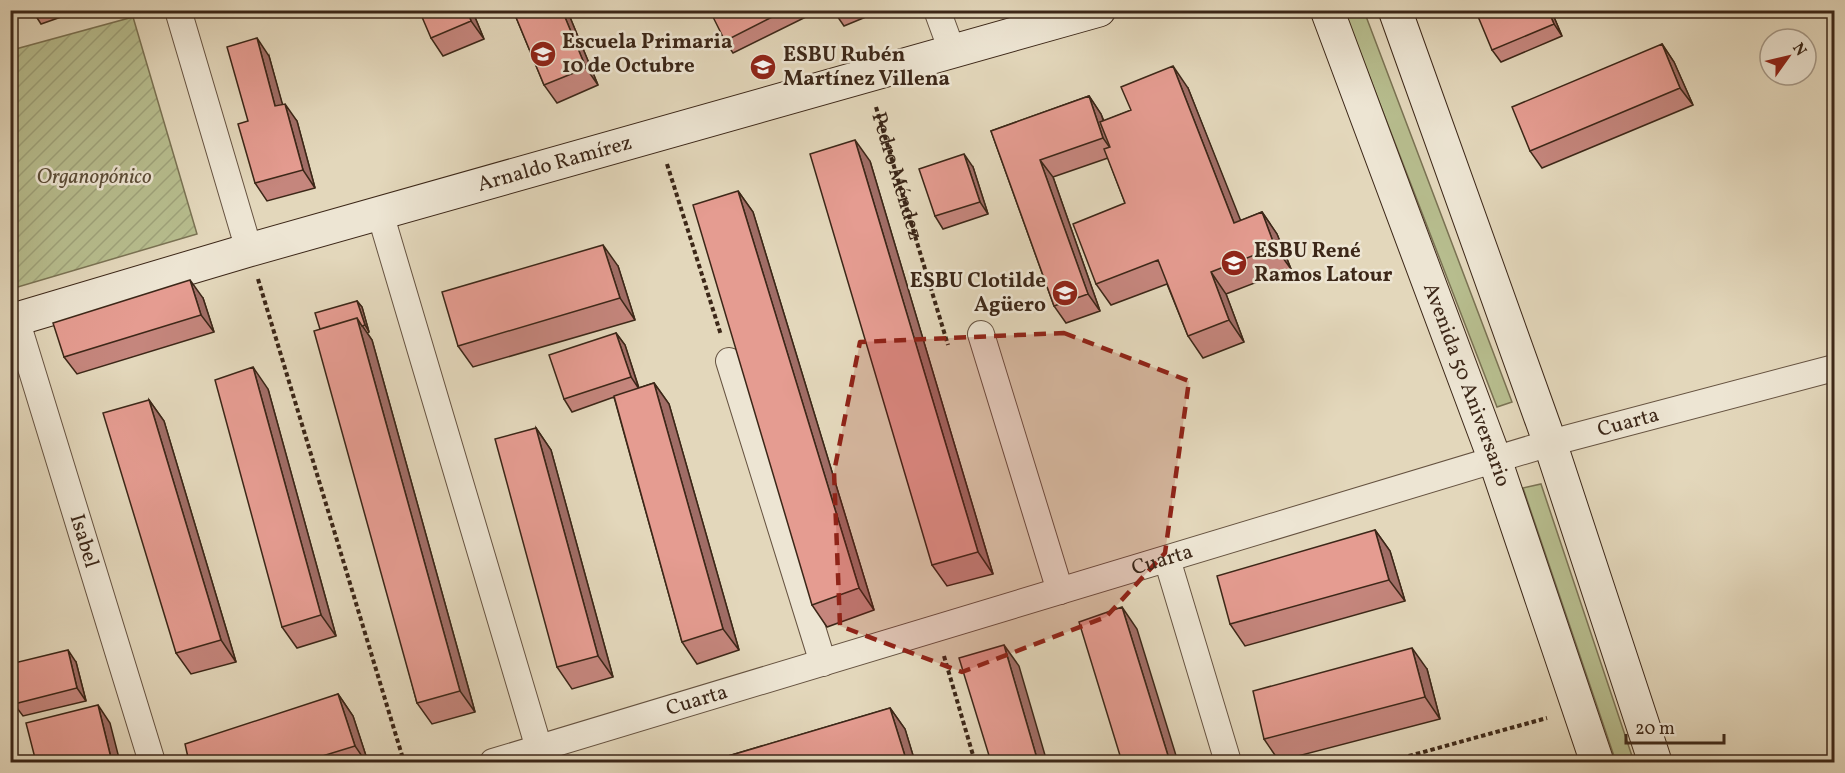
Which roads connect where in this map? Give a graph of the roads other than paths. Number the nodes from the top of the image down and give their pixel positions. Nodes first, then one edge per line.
1 (177, 10) edge
2 (937, 10) edge
3 (1099, 10) edge
4 (1327, 10) edge
5 (1395, 10) edge
6 (952, 51) junction
7 (380, 213) junction
8 (249, 250) junction
9 (13, 320) edge
10 (981, 334) dead end
11 (729, 361) edge
12 (1834, 368) edge
13 (1550, 443) junction
14 (1495, 460) junction
15 (1167, 559) junction
16 (1060, 591) junction
17 (823, 663) junction
18 (541, 755) edge
19 (152, 762) edge
20 (493, 762) edge
21 (1228, 762) edge
22 (1597, 762) edge
23 (1655, 762) edge

1 - 8 street
2 - 6 street
3 - 6 main road, Arnaldo Ramírez
4 - 14 main road, Avenida 50 Aniversario
5 - 13 main road
6 - 7 main road, Arnaldo Ramírez
7 - 8 main road, Arnaldo Ramírez
7 - 18 street
8 - 9 main road, Arnaldo Ramírez
9 - 19 street, Isabel
10 - 16 street
11 - 17 street
12 - 13 street, Cuarta
13 - 14 street, Cuarta
13 - 23 main road
14 - 15 street, Cuarta
14 - 22 main road, Avenida 50 Aniversario
15 - 16 street, Cuarta
15 - 21 street
16 - 17 street, Cuarta
17 - 18 street, Cuarta
18 - 20 street, Cuarta

